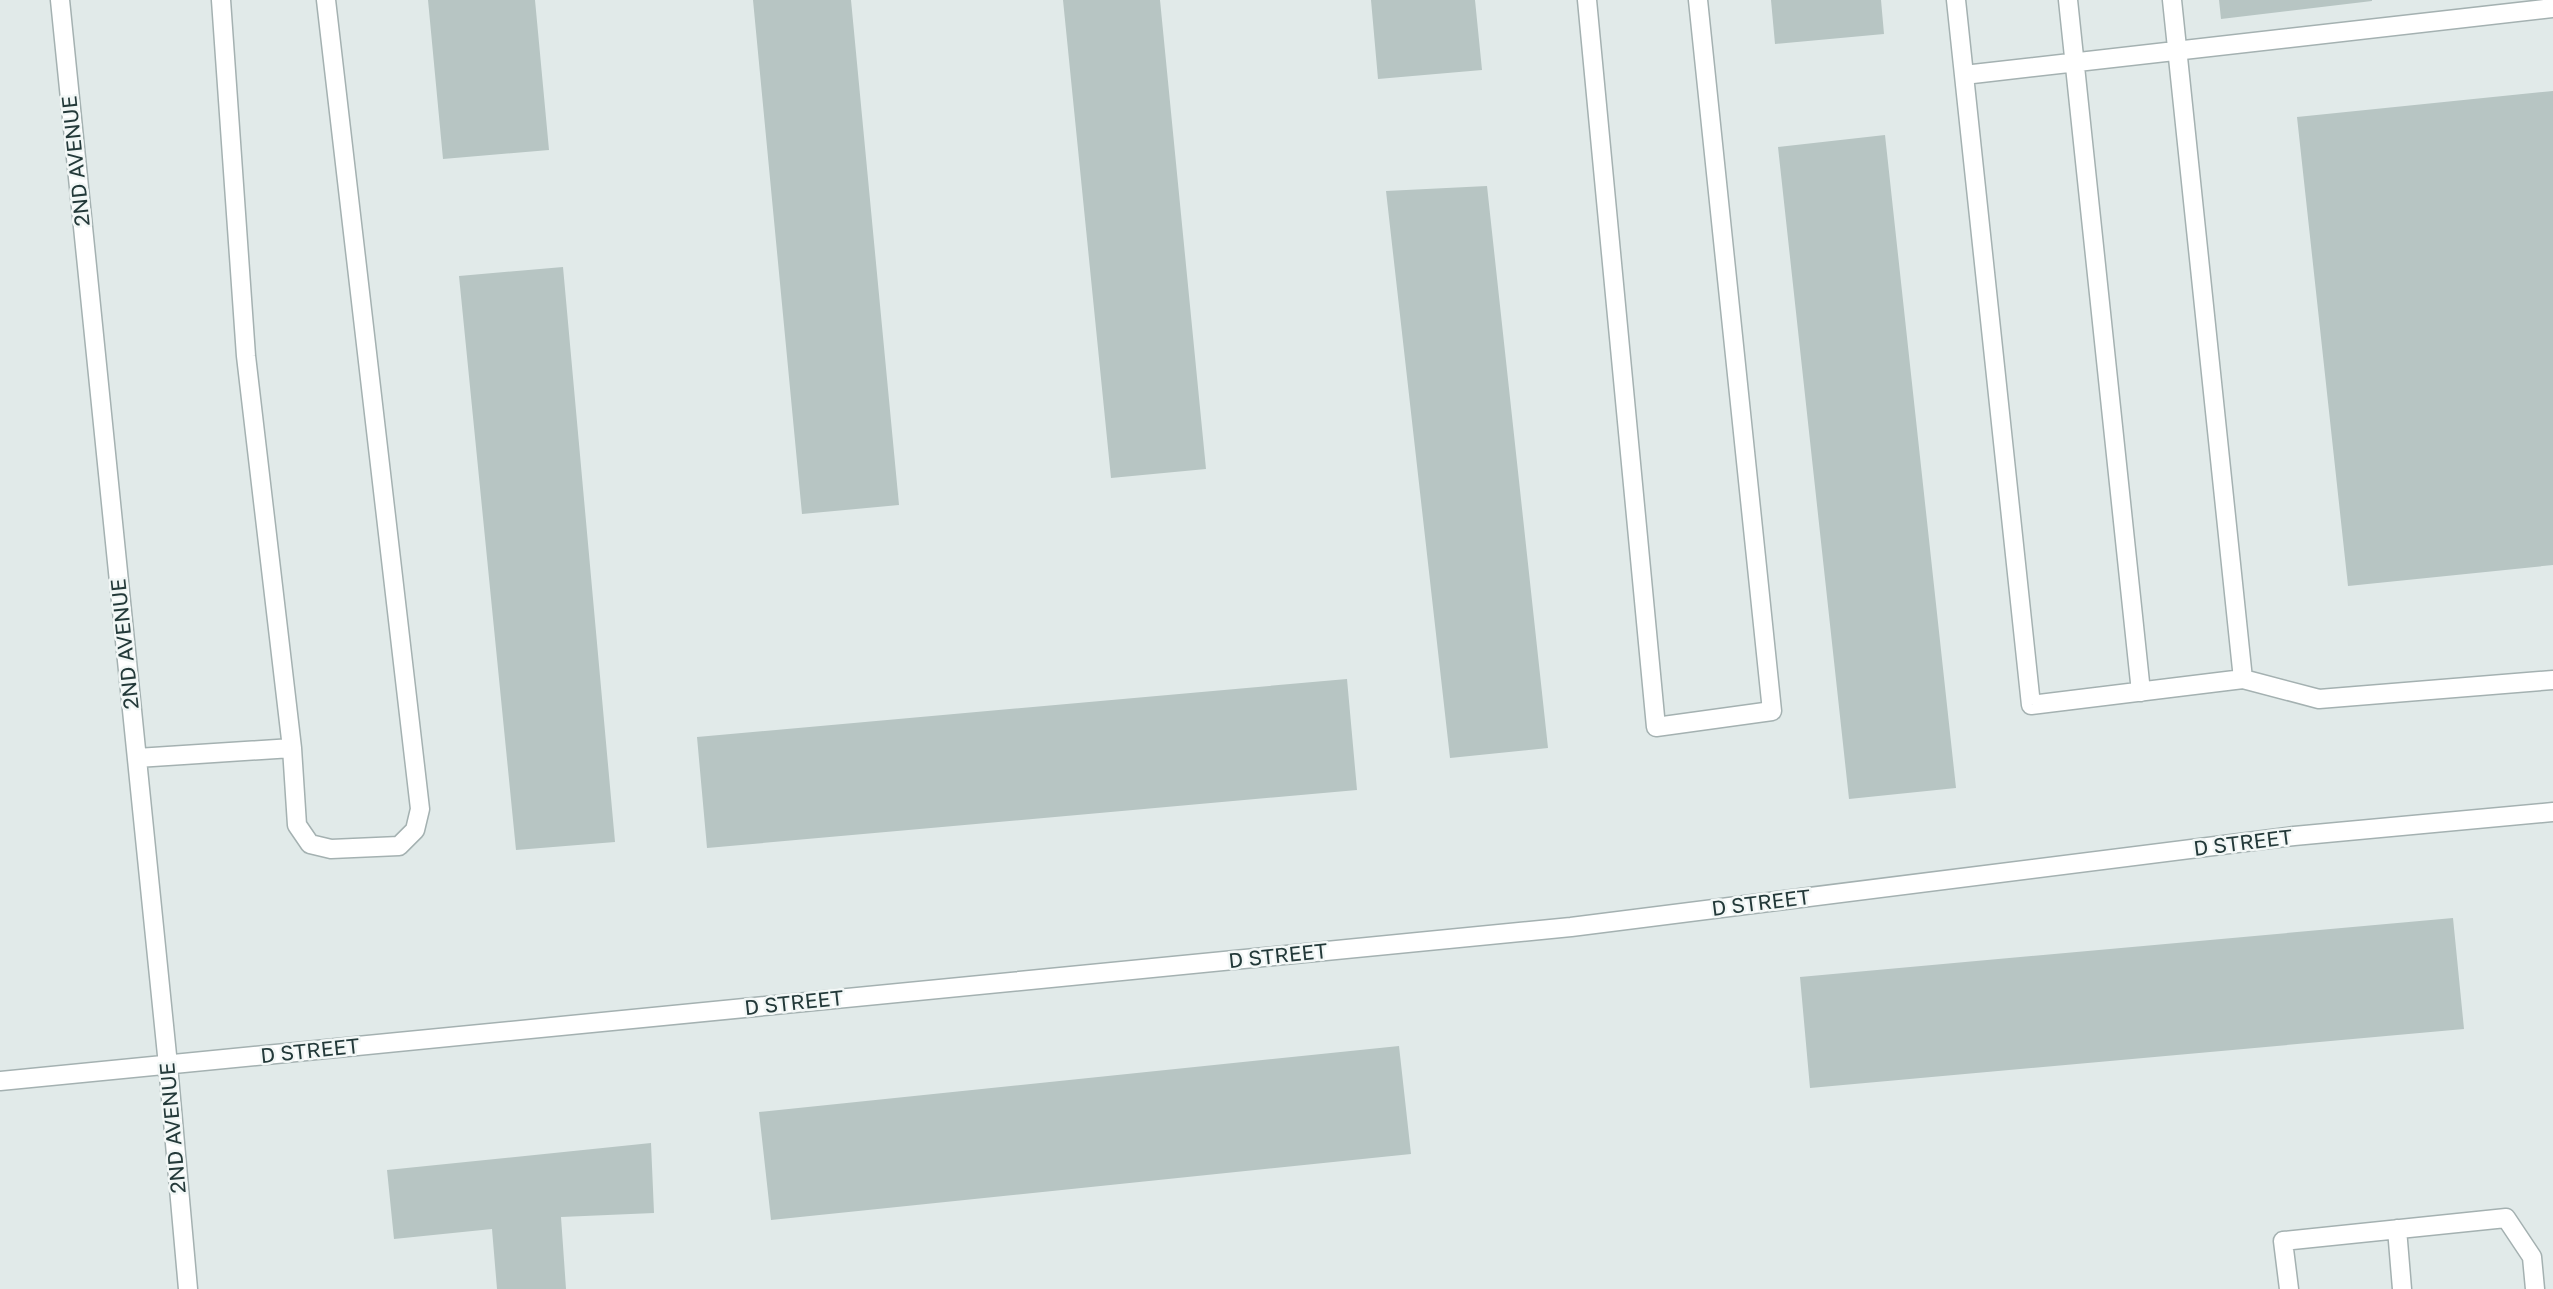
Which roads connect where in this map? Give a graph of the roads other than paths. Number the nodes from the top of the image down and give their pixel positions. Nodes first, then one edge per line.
1 (60, 0) edge
2 (221, 0) edge
3 (326, 0) edge
4 (1587, 0) edge
5 (1698, 0) edge
6 (1956, 0) edge
7 (2068, 0) edge
8 (2172, 0) edge
9 (2553, 8) edge
10 (2178, 50) junction
11 (2075, 62) junction
12 (1964, 75) junction
13 (2243, 679) junction
14 (2553, 680) edge
15 (2141, 692) junction
16 (292, 748) junction
17 (137, 758) junction
18 (2553, 812) edge
19 (168, 1065) junction
20 (0, 1081) edge
21 (2397, 1229) junction
22 (188, 1289) edge
23 (2289, 1289) edge
24 (2402, 1289) edge
25 (2535, 1289) edge

1 - 17 street, 2ND AVENUE
2 - 16 street
3 - 16 street
4 - 5 street
6 - 12 street
7 - 11 street
8 - 10 street
9 - 10 street
10 - 11 street
10 - 13 street
11 - 12 street
11 - 15 street
12 - 15 street
13 - 14 street
13 - 15 street
16 - 17 street
17 - 19 street, 2ND AVENUE
18 - 19 street, D STREET
19 - 20 street, D STREET
19 - 22 street, 2ND AVENUE
21 - 23 street
21 - 24 street
21 - 25 street

